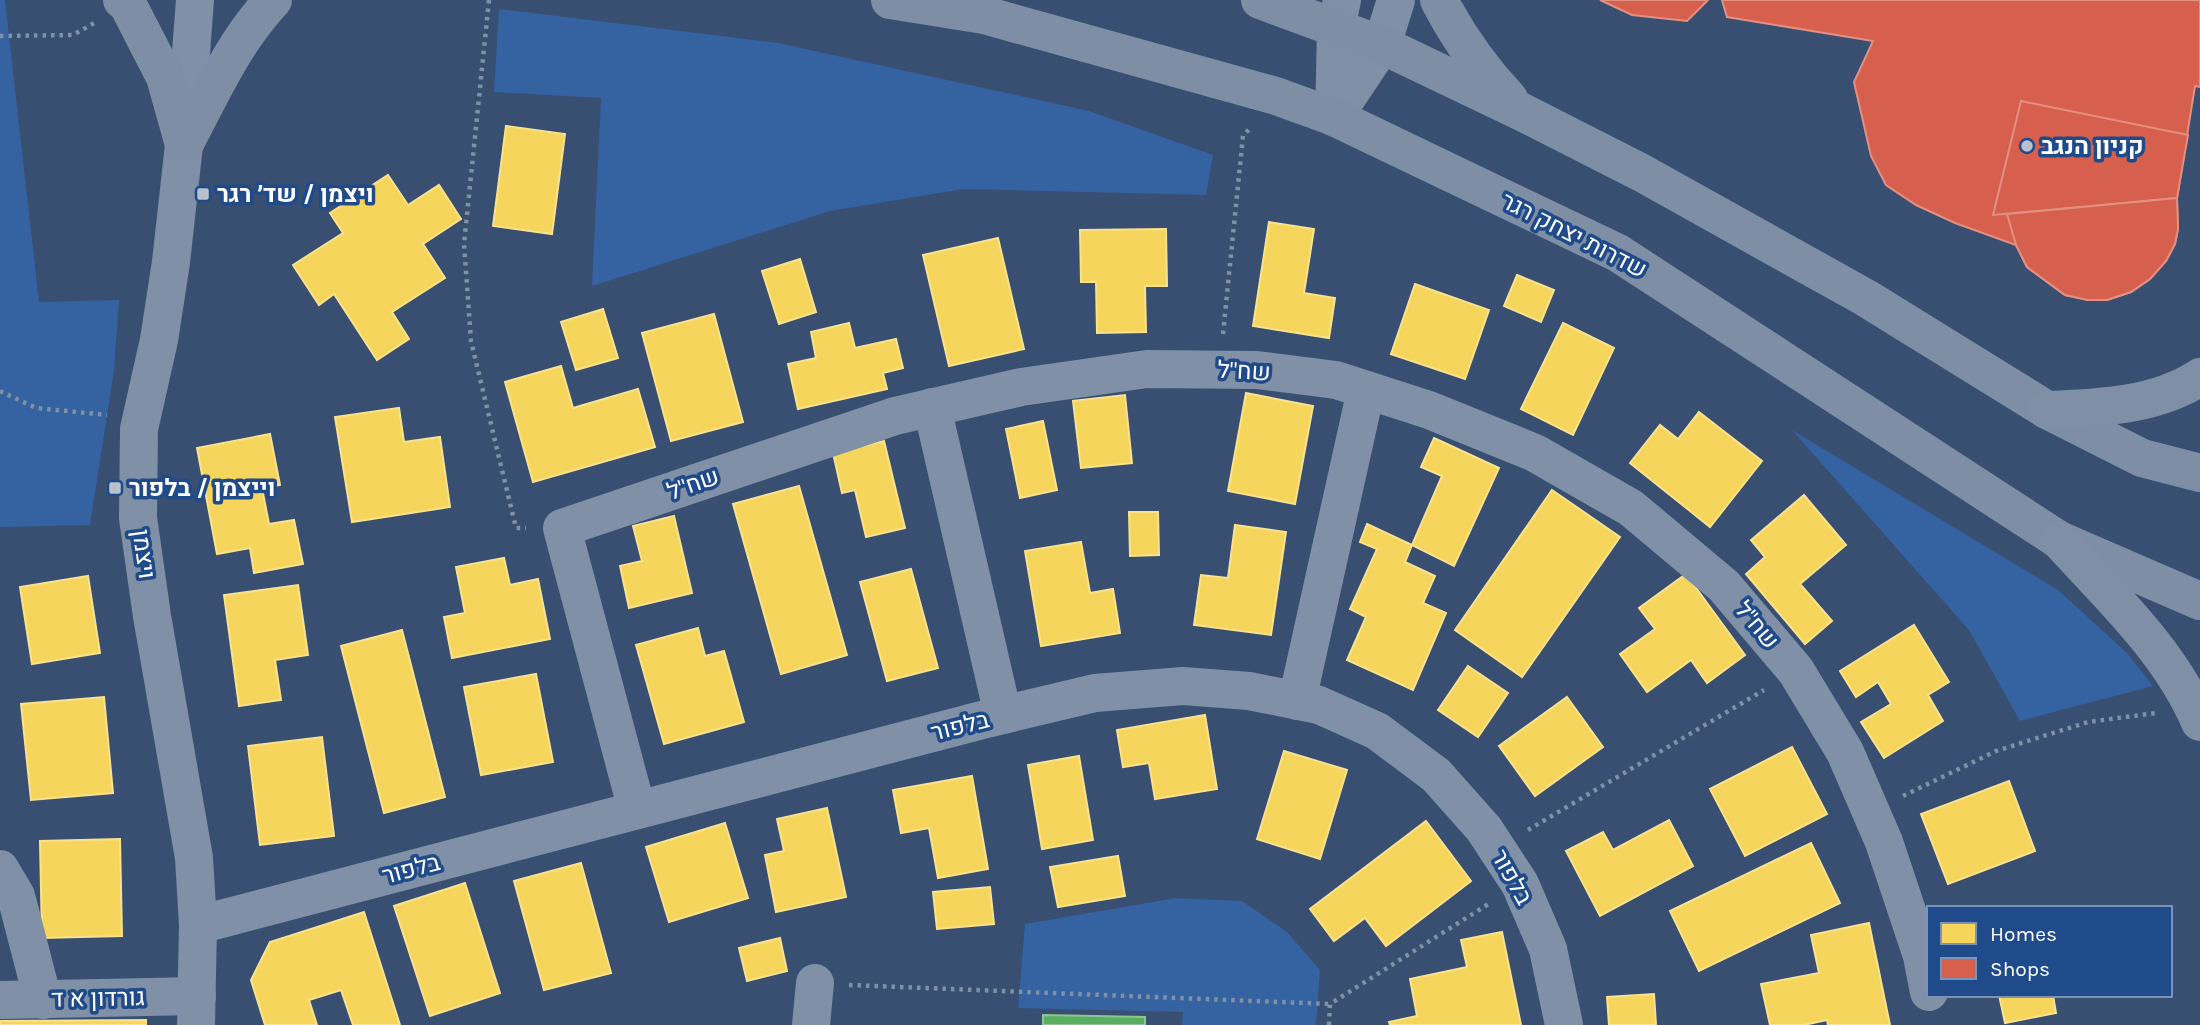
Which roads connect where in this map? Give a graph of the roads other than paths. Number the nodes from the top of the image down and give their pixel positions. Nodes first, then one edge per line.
1 (195, 0) edge
2 (273, 0) edge
3 (890, 0) edge
4 (1260, 0) edge
5 (1396, 0) edge
6 (1439, 0) edge
7 (125, 2) edge
8 (1339, 14) edge
9 (1382, 45) junction
10 (1520, 111) junction
11 (1334, 117) junction
12 (184, 145) junction
13 (2200, 377) edge
14 (1366, 390) junction
15 (932, 407) junction
16 (2047, 410) junction
17 (2200, 473) edge
18 (2059, 540) junction
19 (2200, 601) edge
20 (1297, 701) junction
21 (2197, 714) edge
22 (1003, 715) junction
23 (637, 810) junction
24 (0, 869) edge
25 (198, 925) junction
26 (815, 983) road end
27 (1927, 983) edge
28 (1930, 997) edge
29 (43, 999) junction
30 (0, 1000) edge
31 (196, 1010) edge
32 (811, 1025) edge
33 (1563, 1025) edge
34 (1935, 1025) edge

1 - 12 street, ויצמן
2 - 12 main road
3 - 11 main road, שדרות יצחק רגר
4 - 8 main road
5 - 9 street
6 - 10 main road
7 - 12 main road
8 - 9 main road
8 - 11 street
9 - 10 main road
9 - 11 street
10 - 16 main road
11 - 18 main road, שדרות יצחק רגר
12 - 25 street, ויצמן
13 - 16 highway
14 - 15 street, שח"ל
14 - 20 street
14 - 27 street, שח"ל
15 - 22 street
15 - 23 street, שח"ל
16 - 17 main road
18 - 19 main road, שדרות יצחק רגר
18 - 21 highway
20 - 22 street, בלפור
20 - 33 street, בלפור
22 - 23 street, בלפור
23 - 25 street, בלפור
24 - 29 street
25 - 31 street, ויצמן
26 - 32 street
28 - 34 street, שח"ל
29 - 30 street, גורדון א ד
29 - 31 street, גורדון א ד

